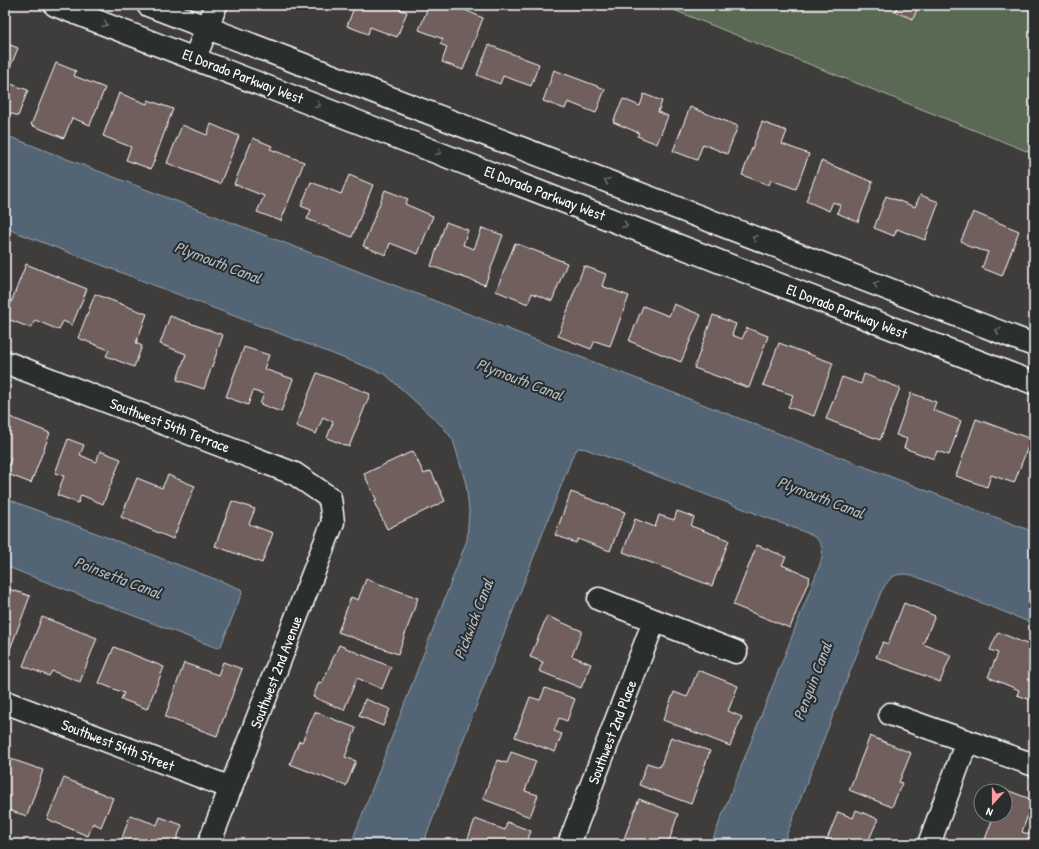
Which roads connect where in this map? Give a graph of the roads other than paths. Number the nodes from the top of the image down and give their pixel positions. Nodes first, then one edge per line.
1 (55, 5) edge
2 (148, 5) edge
3 (216, 5) edge
4 (207, 28) junction
5 (195, 58) junction
6 (1034, 345) edge
7 (5, 362) edge
8 (1032, 378) edge
9 (330, 498) joint
10 (599, 599) dead end
11 (654, 621) junction
12 (736, 652) dead end
13 (5, 702) edge
14 (890, 714) dead end
15 (967, 741) junction
16 (1034, 765) edge
17 (231, 788) junction
18 (209, 844) edge
19 (569, 844) edge
20 (929, 844) edge

1 -> 5 street, El Dorado Parkway West
2 - 4 street
3 - 4 street
4 - 5 street
6 -> 4 street
5 -> 8 street, El Dorado Parkway West
7 - 9 street, Southwest 54th Terrace
9 - 17 street, Southwest 2nd Avenue
10 - 11 street
11 - 12 street
11 - 19 street, Southwest 2nd Place
13 - 17 street, Southwest 54th Street
14 - 15 street
15 - 16 street
15 - 20 street
17 - 18 street, Southwest 2nd Avenue

